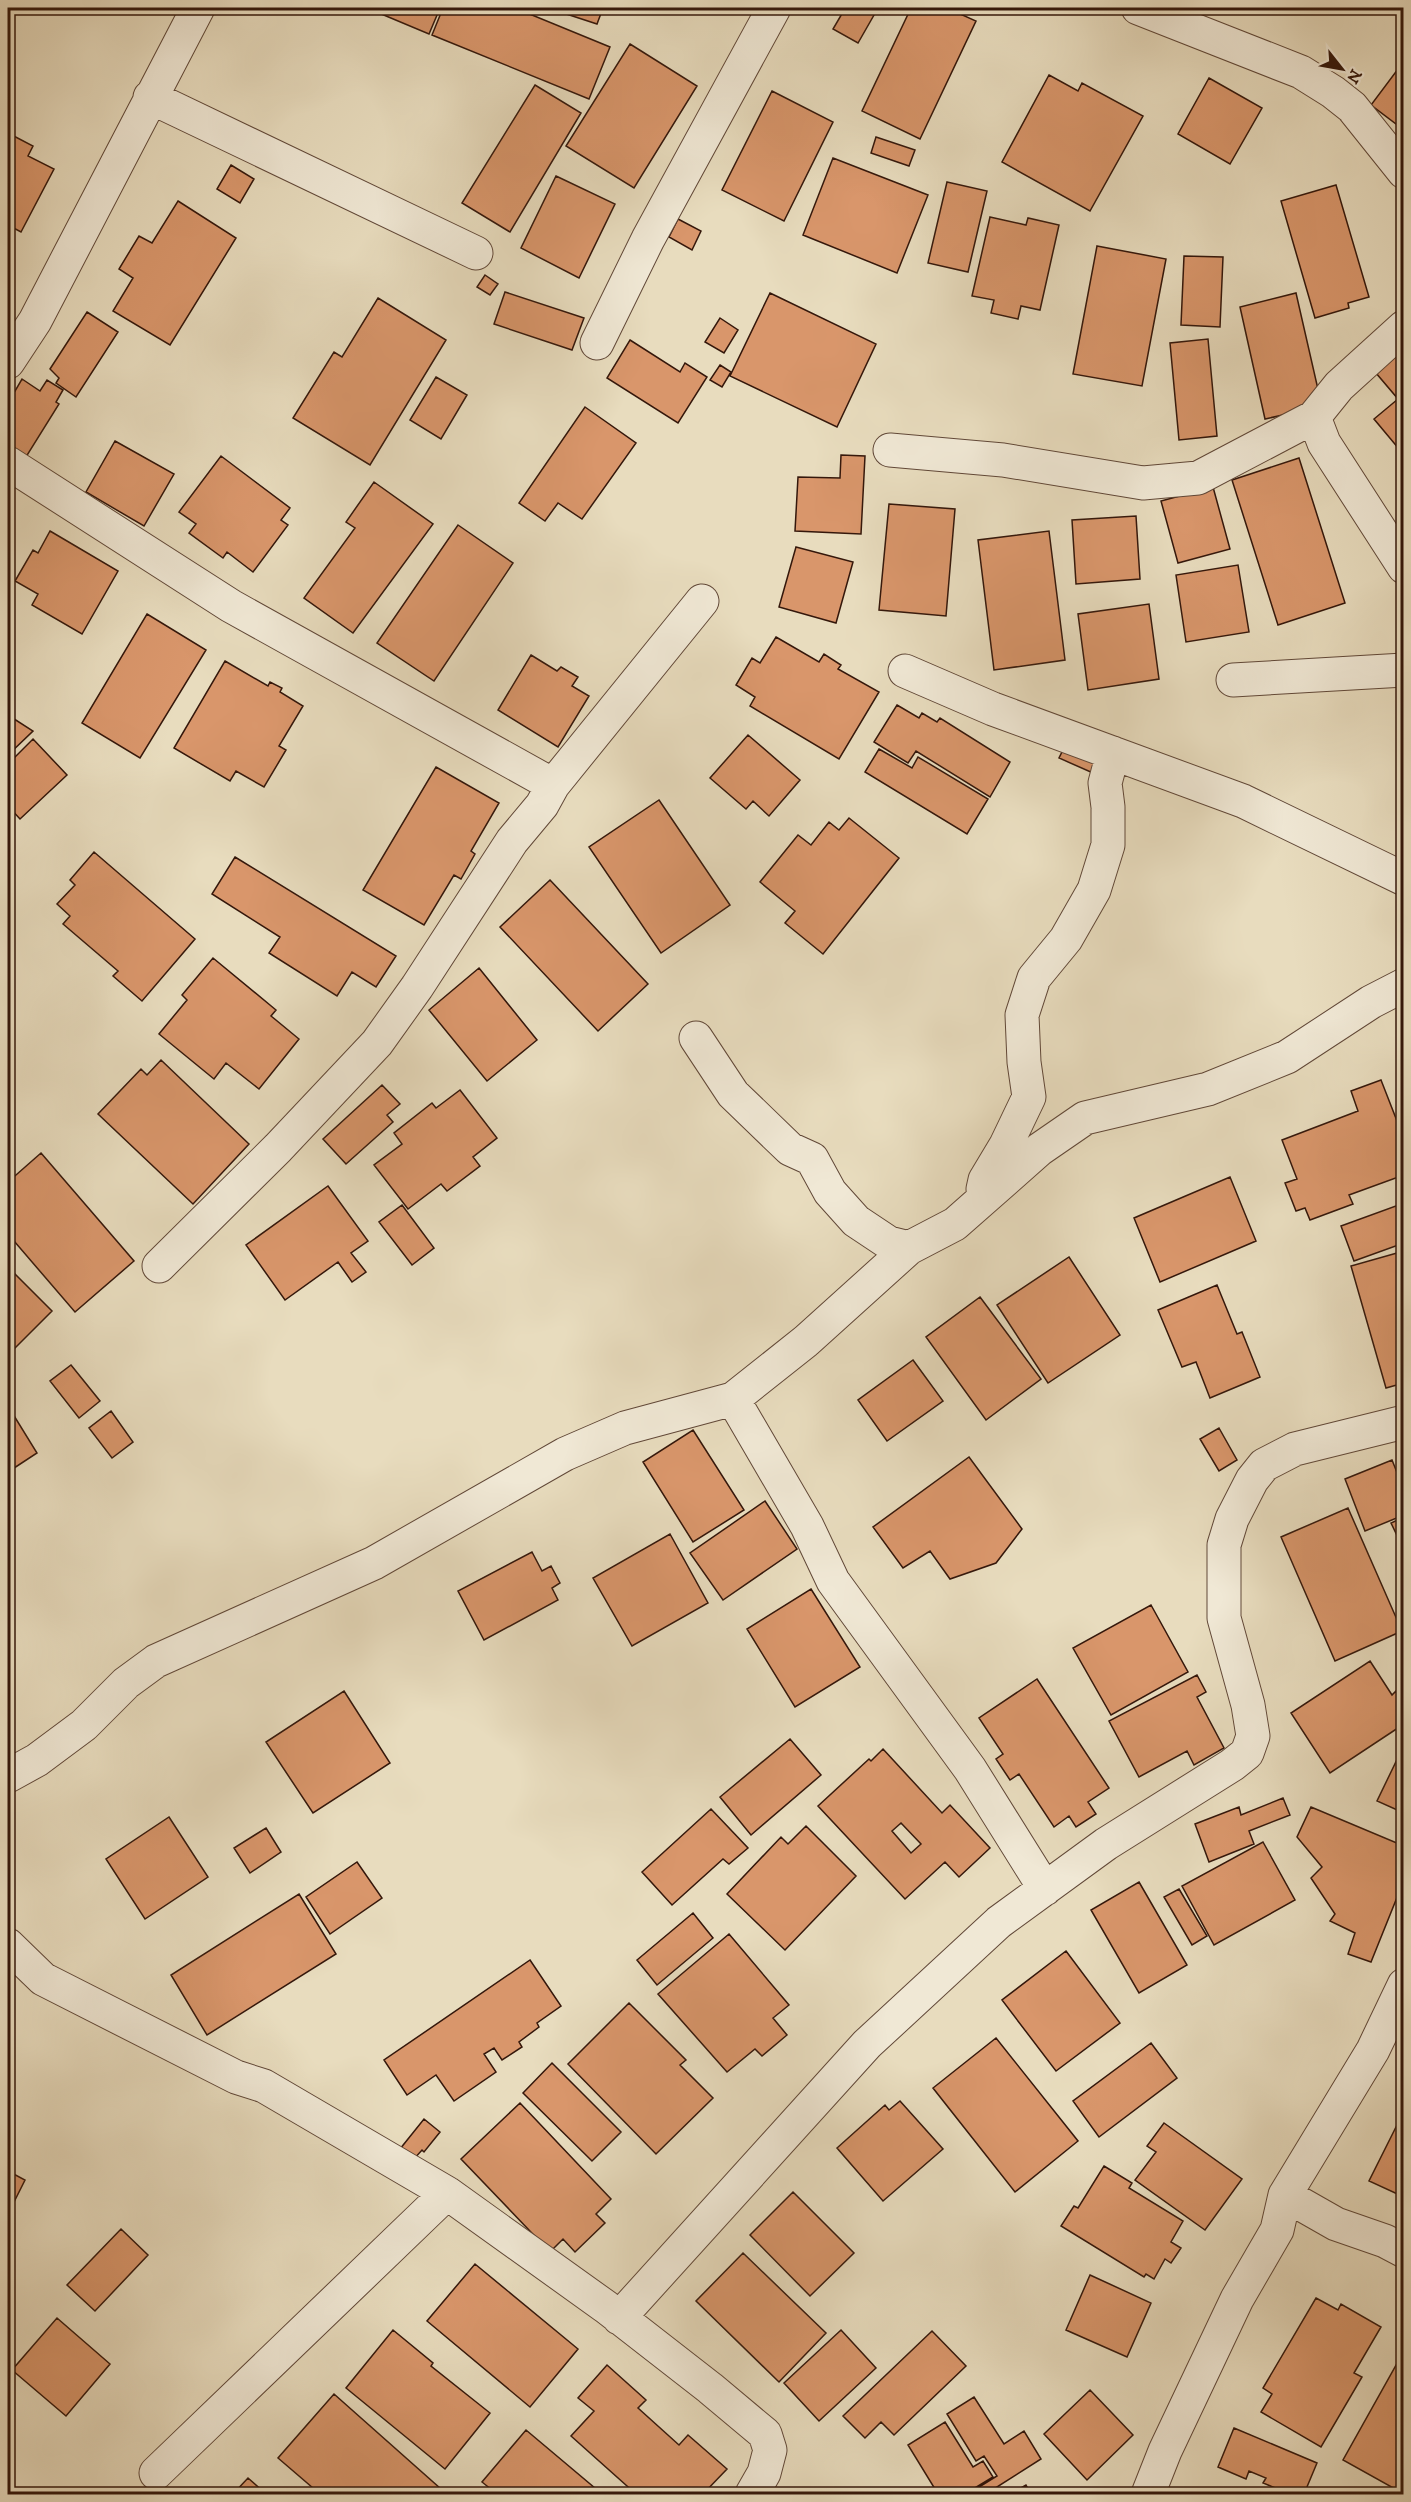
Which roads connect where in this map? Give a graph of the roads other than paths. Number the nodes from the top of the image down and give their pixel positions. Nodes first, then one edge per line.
1 (198, 8) edge
2 (774, 8) edge
3 (1138, 8) edge
4 (150, 97) junction
5 (1404, 172) edge
6 (476, 253) dead end
7 (1404, 327) edge
8 (597, 343) dead end
9 (8, 362) edge
10 (1314, 417) junction
11 (890, 450) dead end
12 (8, 462) edge
13 (1404, 567) edge
14 (702, 601) dead end
15 (905, 670) dead end
16 (1404, 670) edge
17 (1233, 680) dead end
18 (1113, 753) junction
19 (553, 785) junction
20 (1404, 879) edge
21 (1404, 985) edge
22 (696, 1038) dead end
23 (981, 1201) junction
24 (909, 1248) junction
25 (159, 1266) dead end
26 (733, 1399) junction
27 (1404, 1422) edge
28 (8, 1776) edge
29 (1045, 1888) junction
30 (8, 1945) edge
31 (1404, 1985) edge
32 (447, 2193) junction
33 (1285, 2195) junction
34 (1404, 2250) edge
35 (619, 2318) junction
36 (156, 2473) dead end
37 (752, 2494) edge
38 (1148, 2494) edge

1 - 4 street
2 - 8 street
3 - 5 street
4 - 6 street
4 - 9 street
7 - 10 street
10 - 11 street
10 - 13 street
12 - 19 street
14 - 19 street
15 - 18 street
16 - 17 street
18 - 20 street
18 - 23 street
19 - 25 street
21 - 23 street
22 - 24 street
23 - 24 street
24 - 26 street
26 - 28 street
26 - 29 street
27 - 29 street
29 - 35 street
30 - 32 street
31 - 33 street
32 - 35 street
32 - 36 street
33 - 34 street
33 - 38 street
35 - 37 street

